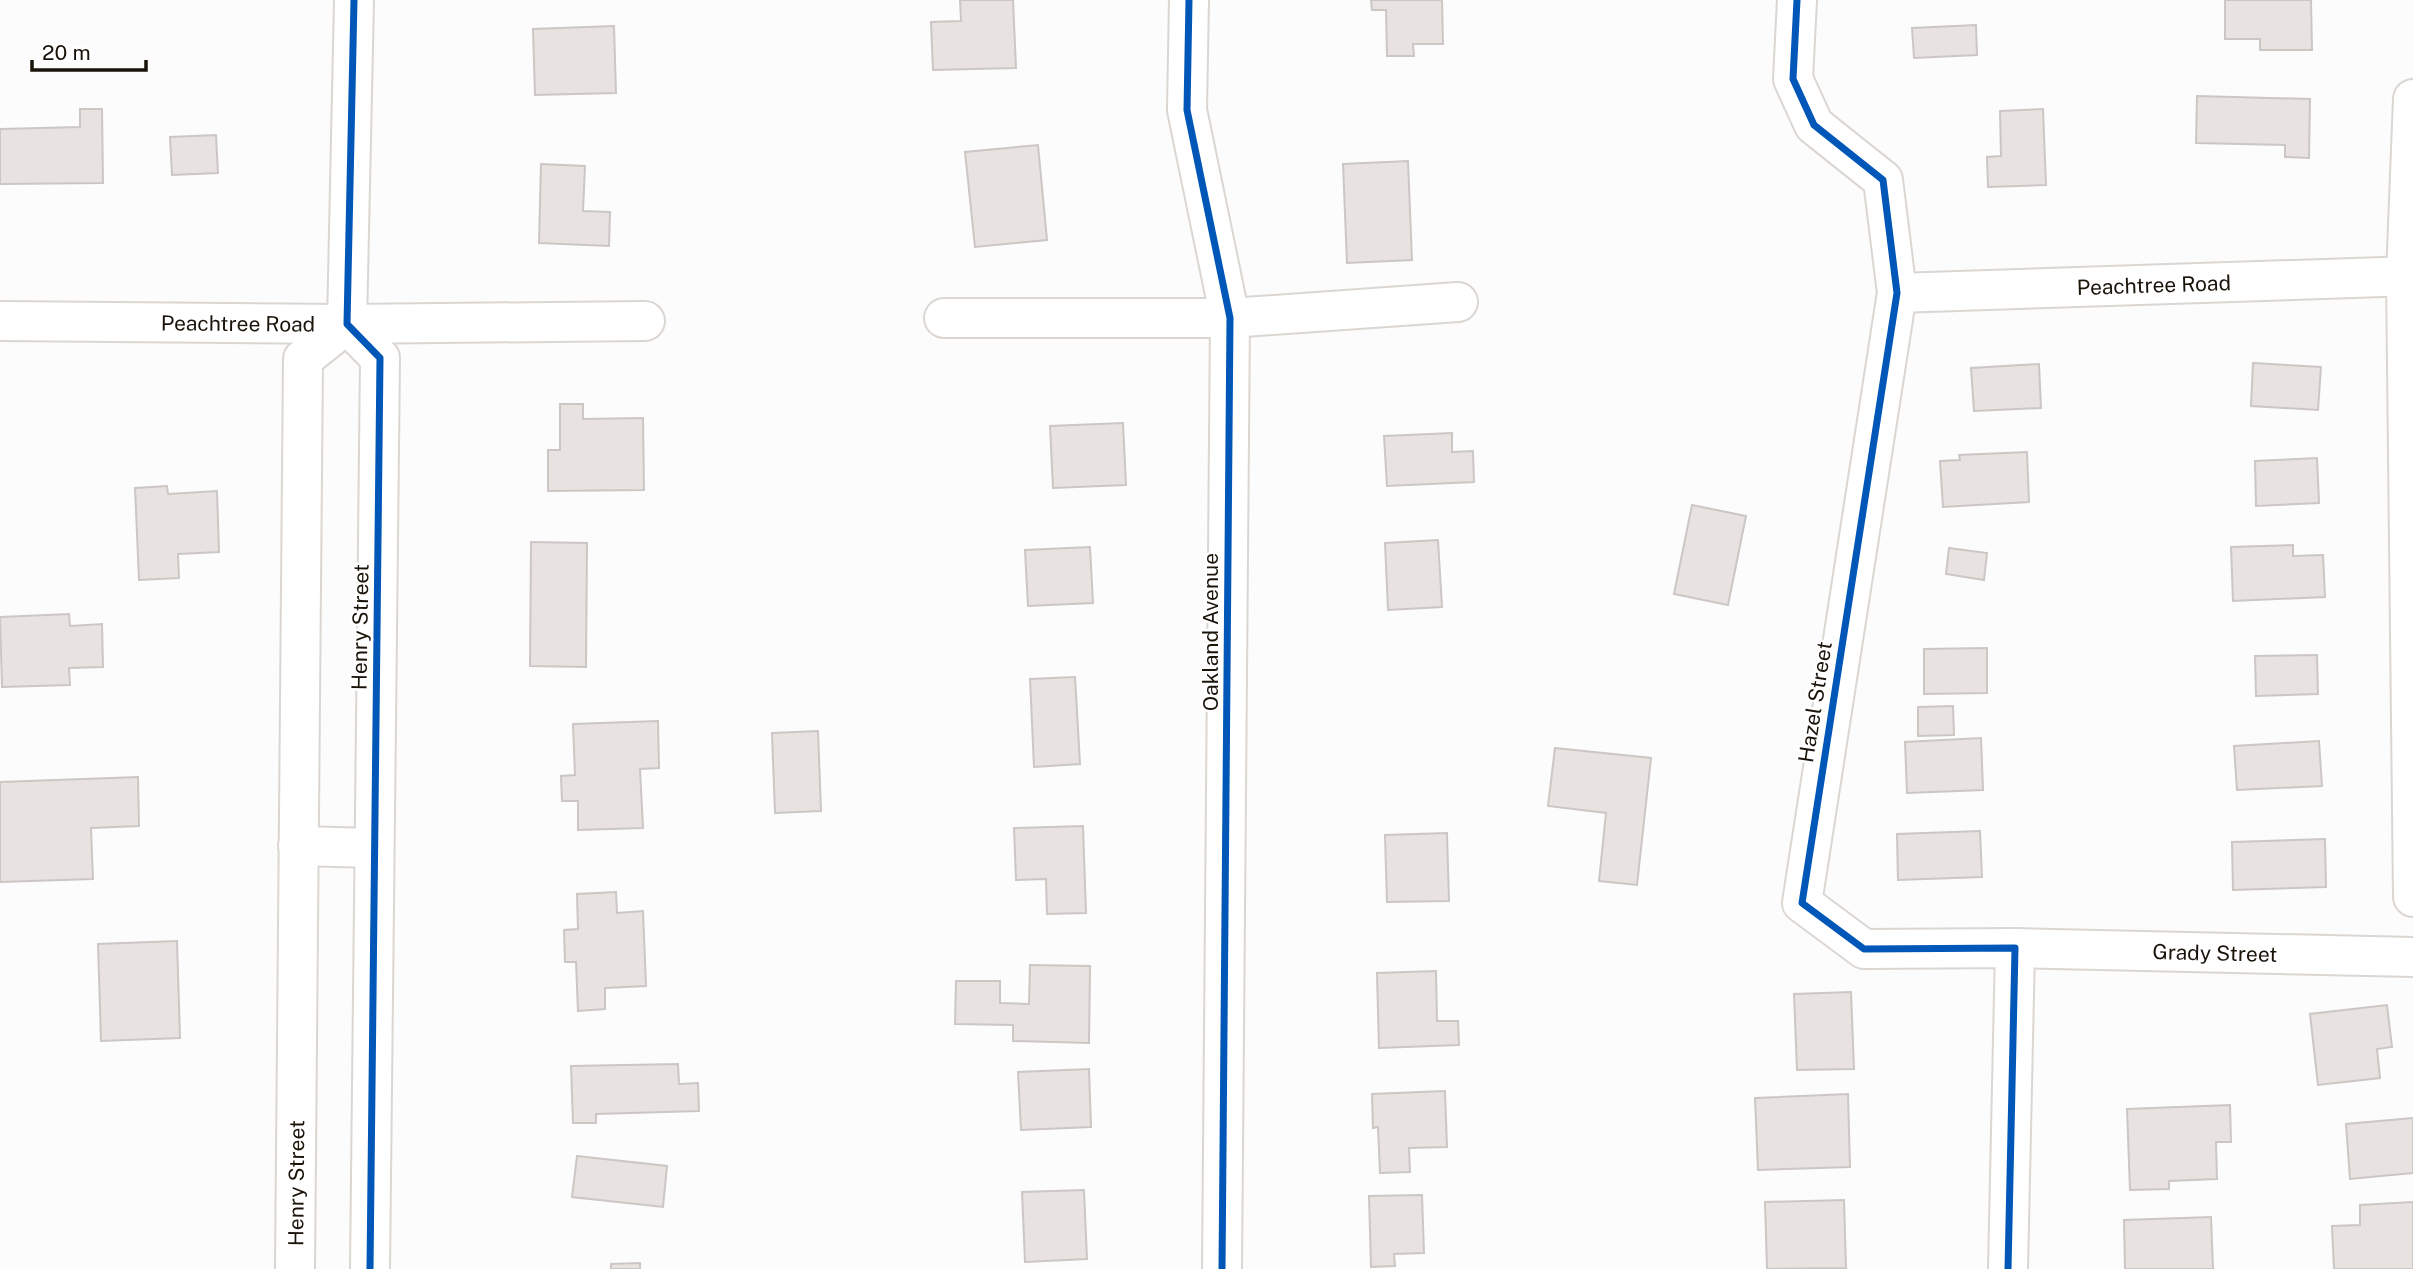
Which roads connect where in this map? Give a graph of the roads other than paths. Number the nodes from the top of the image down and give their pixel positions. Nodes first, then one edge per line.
1 (354, 0) edge
2 (1189, 0) edge
3 (1797, 0) edge
4 (2413, 99) edge
5 (2409, 276) edge
6 (1897, 293) junction
7 (1458, 302) dead end
8 (944, 318) dead end
9 (1230, 318) junction
10 (0, 321) edge
11 (645, 321) dead end
12 (346, 324) junction
13 (298, 846) junction
14 (374, 848) junction
15 (2413, 897) edge
16 (2015, 948) junction
17 (2413, 957) edge
18 (295, 1269) edge
19 (370, 1269) edge
20 (1222, 1269) edge
21 (2008, 1269) edge

1 - 12 street
2 - 9 street, Oakland Avenue
3 - 6 street, Hazel Street
4 - 5 street
5 - 6 street, Peachtree Road
5 - 15 street
6 - 16 street, Hazel Street
7 - 9 street
8 - 9 street
9 - 20 street, Oakland Avenue
10 - 12 street, Peachtree Road
11 - 12 street, Peachtree Road
12 - 13 street, Henry Street
12 - 14 street, Henry Street
13 - 14 street
13 - 18 street, Henry Street
14 - 19 street, Henry Street
16 - 17 street, Grady Street
16 - 21 street

